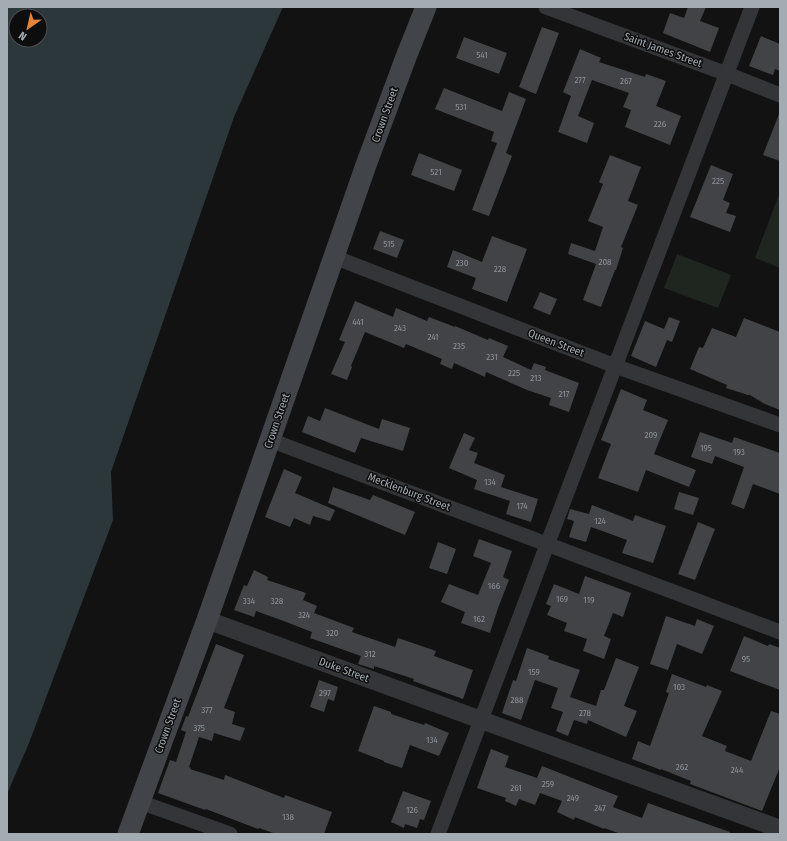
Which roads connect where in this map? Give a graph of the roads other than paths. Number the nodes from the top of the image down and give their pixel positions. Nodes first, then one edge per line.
1 (426, 7) edge
2 (546, 7) edge
3 (752, 7) edge
4 (727, 74) junction
5 (780, 95) edge
6 (334, 257) junction
7 (615, 366) junction
8 (780, 425) edge
9 (270, 440) junction
10 (547, 545) junction
11 (207, 620) junction
12 (780, 632) edge
13 (481, 720) junction
14 (140, 802) junction
15 (780, 829) edge
16 (128, 834) edge
17 (230, 834) edge
18 (438, 834) edge

1 - 6 main road, Crown Street
2 - 4 street, Saint James Street
3 - 4 street
4 - 5 street, Saint James Street
4 - 7 street
6 - 7 street, Queen Street
6 - 9 main road, Crown Street
7 - 8 street, Queen Street
7 - 10 street
9 - 10 street, Mecklenburg Street
9 - 11 main road, Crown Street
10 - 12 street, Mecklenburg Street
10 - 13 street
11 - 13 street, Duke Street
11 - 14 main road, Crown Street
13 - 15 street, Duke Street
13 - 18 street
14 - 16 main road, Crown Street
14 - 17 street

